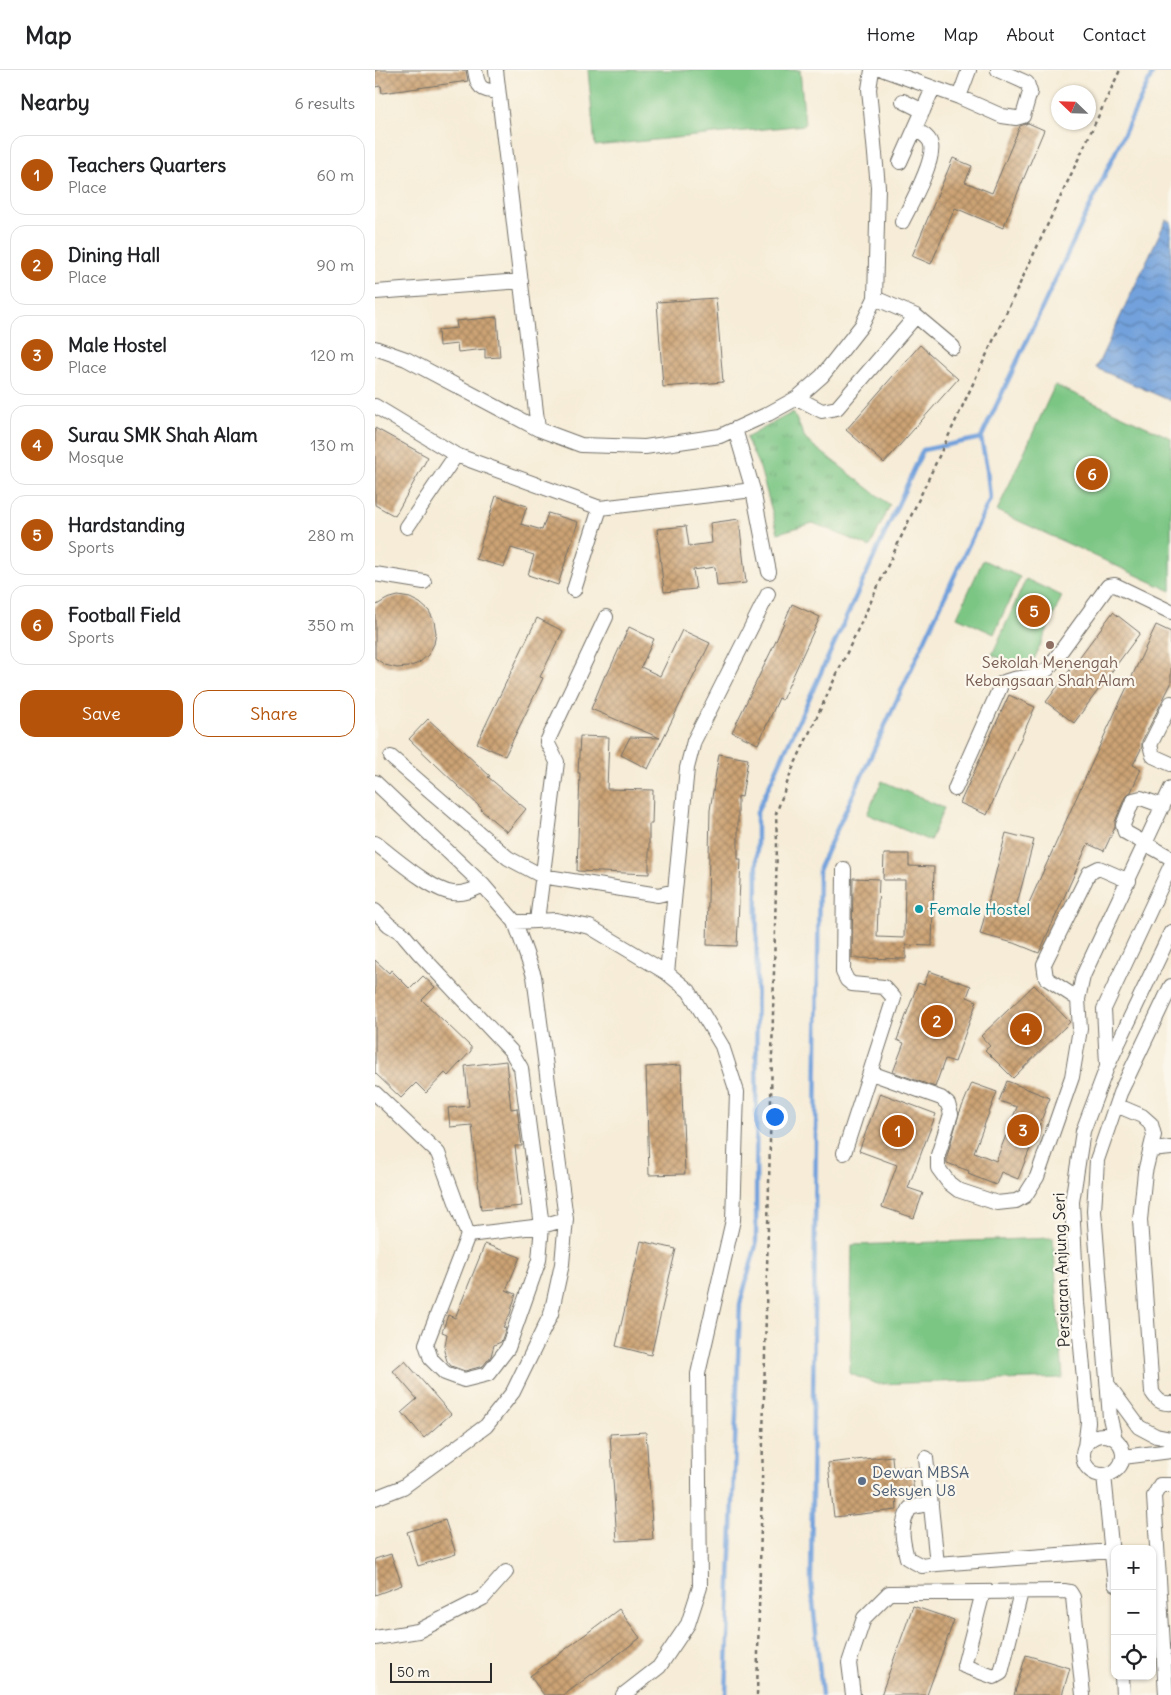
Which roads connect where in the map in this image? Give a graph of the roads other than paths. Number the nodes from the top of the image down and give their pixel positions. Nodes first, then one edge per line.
1 (475, 70) edge
2 (496, 70) edge
3 (872, 70) edge
4 (884, 70) edge
5 (969, 70) edge
6 (998, 70) edge
7 (933, 88) junction
8 (498, 92) junction
9 (959, 98) junction
10 (903, 101) dead end
11 (923, 111) junction
12 (915, 129) junction
13 (900, 162) dead end
14 (902, 222) dead end
15 (521, 281) junction
16 (376, 292) edge
17 (875, 298) junction
18 (916, 316) junction
19 (953, 347) dead end
20 (375, 348) edge
21 (797, 398) junction
22 (375, 406) edge
23 (538, 428) junction
24 (735, 429) junction
25 (456, 455) junction
26 (753, 490) junction
27 (600, 508) junction
28 (407, 527) dead end
29 (769, 572) dead end
30 (375, 574) edge
31 (424, 582) dead end
32 (574, 590) dead end
33 (768, 594) dead end
34 (1171, 612) edge
35 (606, 617) dead end
36 (1171, 703) edge
37 (391, 757) dead end
38 (1171, 764) edge
39 (375, 782) edge
40 (1171, 788) edge
41 (955, 789) dead end
42 (1163, 806) junction
43 (375, 843) edge
44 (1145, 844) junction
45 (1171, 858) edge
46 (1171, 865) edge
47 (844, 868) dead end
48 (542, 876) junction
49 (1129, 881) junction
50 (483, 885) junction
51 (675, 892) junction
52 (375, 911) edge
53 (537, 921) junction
54 (515, 922) junction
55 (1171, 932) edge
56 (667, 973) junction
57 (1171, 986) edge
58 (1078, 999) junction
59 (1107, 1068) junction
60 (871, 1073) junction
61 (375, 1093) edge
62 (1116, 1105) junction
63 (1171, 1148) edge
64 (1151, 1150) junction
65 (844, 1152) dead end
66 (566, 1219) junction
67 (542, 1226) junction
68 (468, 1235) junction
69 (508, 1348) junction
70 (531, 1358) junction
71 (1107, 1385) junction
72 (1171, 1403) edge
73 (1115, 1438) junction
74 (1171, 1439) edge
75 (1085, 1446) junction
76 (1171, 1451) edge
77 (1123, 1457) junction
78 (926, 1458) dead end
79 (1104, 1475) junction
80 (1171, 1484) edge
81 (375, 1498) edge
82 (931, 1503) junction
83 (1111, 1545) edge
84 (1111, 1551) edge
85 (937, 1564) junction
86 (506, 1572) dead end
87 (983, 1592) junction
88 (1021, 1592) junction
89 (375, 1638) edge
90 (1121, 1680) edge
91 (623, 1695) edge
92 (853, 1695) edge
93 (1083, 1695) edge
94 (1123, 1695) edge
95 (1166, 1695) edge

1 - 8 street
2 - 8 street
3 - 17 street
4 - 7 street
5 - 9 street
6 - 9 street
7 - 9 street
7 - 11 street
8 - 15 street
10 - 11 street
11 - 12 street
12 - 13 street
12 - 14 street
15 - 16 street
15 - 23 street
17 - 18 street
17 - 21 street
18 - 19 street
18 - 21 street
20 - 23 street
21 - 24 street
22 - 25 street
23 - 24 street
24 - 26 street
25 - 27 street
25 - 28 street
26 - 27 street
26 - 29 street
27 - 32 street
30 - 31 street
33 - 51 street
34 - 41 street
35 - 48 street
36 - 38 street
37 - 48 street
39 - 50 street
40 - 42 street
42 - 44 street
42 - 44 street
43 - 50 street
44 - 45 street
44 - 49 street
46 - 59 street
47 - 60 street
48 - 51 street
48 - 53 street
49 - 58 street
49 - 58 street
50 - 54 street
51 - 56 street
52 - 67 street
53 - 54 street
53 - 56 street
54 - 66 street
55 - 59 street, Persiaran Anjung Seri
56 - 91 street
57 - 62 street
58 - 60 street
59 - 75 street, Persiaran Anjung Seri
60 - 65 street
61 - 68 street
62 - 64 street
62 - 71 street
63 - 64 street
64 - 72 street
66 - 67 street
66 - 70 street
67 - 68 street
67 - 69 street
68 - 69 street
69 - 70 street
70 - 81 street
71 - 73 street
71 - 74 street
73 - 75 street
73 - 77 street
75 - 79 street
76 - 77 street
77 - 79 street
78 - 82 street
79 - 83 street
80 - 95 street
82 - 85 street
82 - 85 street
84 - 85 street
86 - 89 street
87 - 88 street
87 - 88 street
87 - 92 street
88 - 93 street
90 - 94 street

